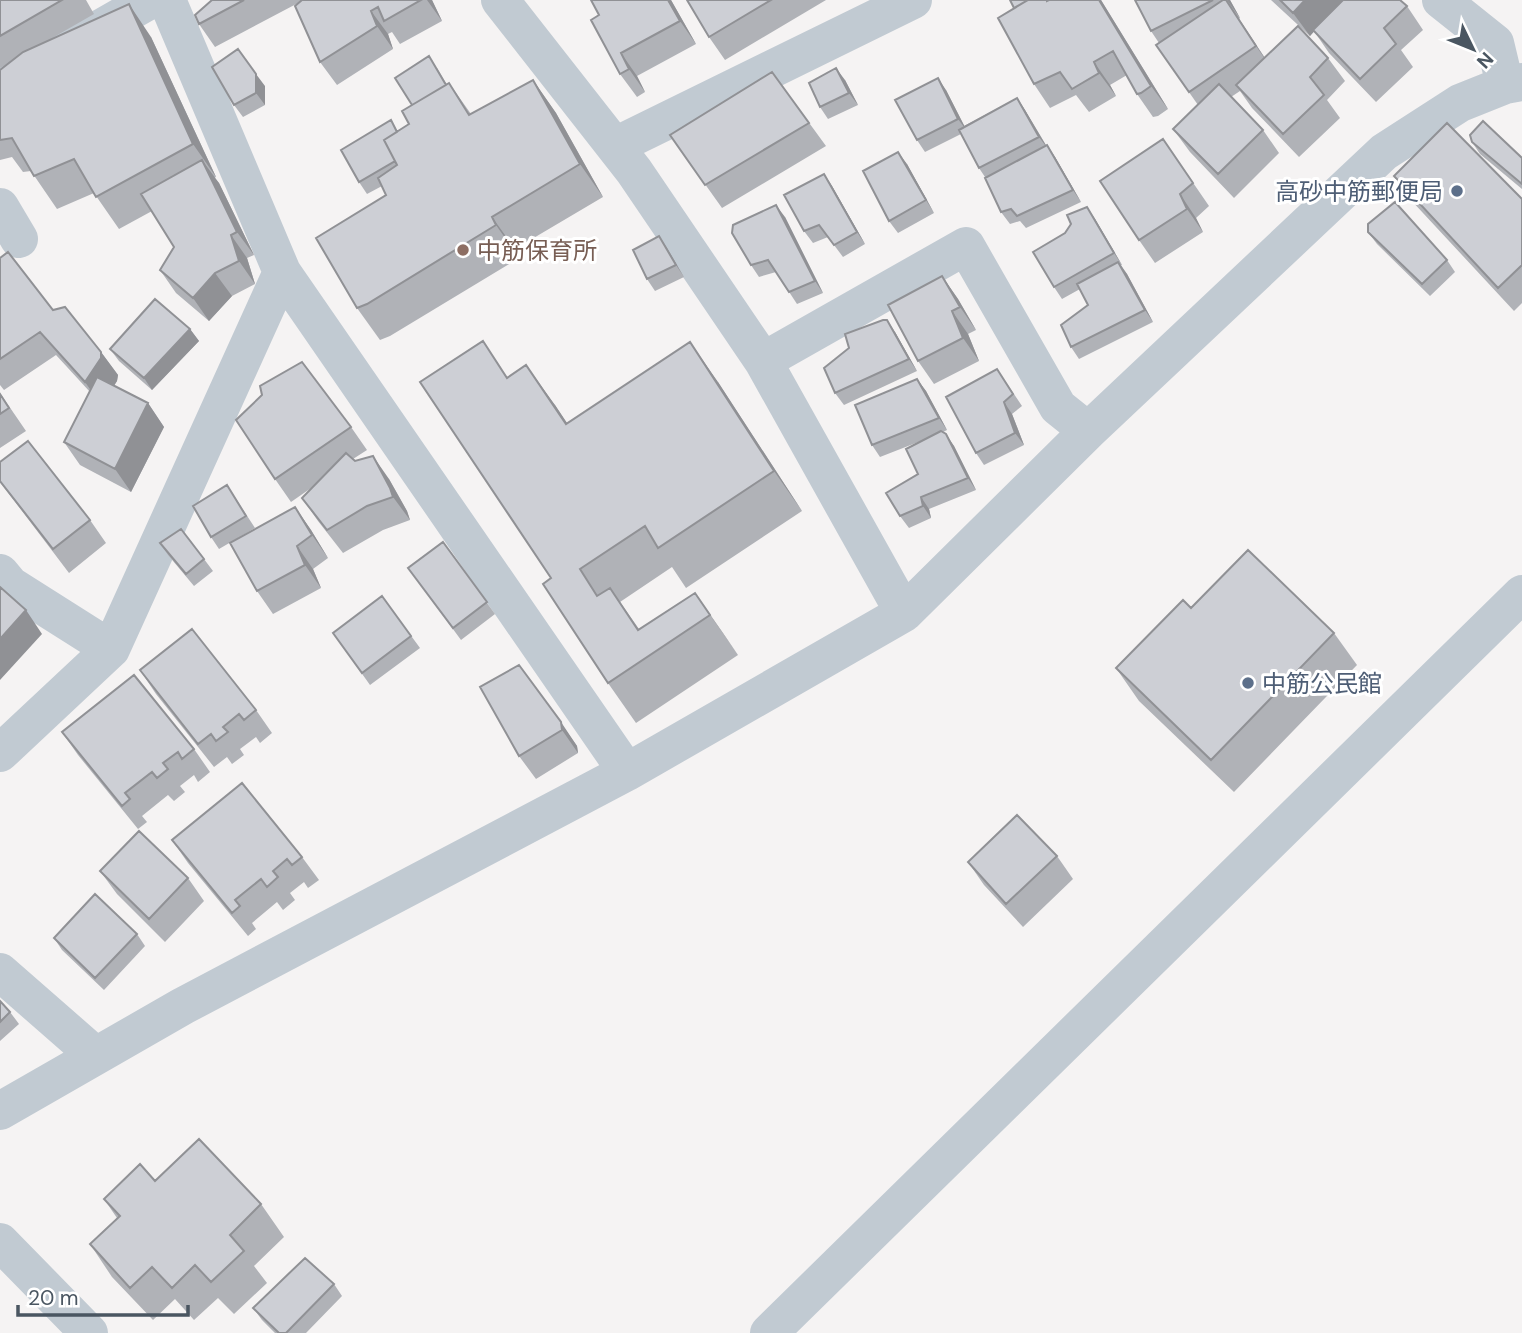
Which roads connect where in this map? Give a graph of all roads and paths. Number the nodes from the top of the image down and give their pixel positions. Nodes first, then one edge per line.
1 (149, 0) edge
2 (167, 0) edge
3 (500, 0) edge
4 (913, 0) edge
5 (1441, 0) edge
6 (1514, 83) edge
7 (0, 86) edge
8 (615, 146) junction
9 (282, 272) junction
10 (763, 360) junction
11 (1088, 432) junction
12 (0, 573) edge
13 (1522, 594) edge
14 (904, 613) junction
15 (111, 649) junction
16 (0, 753) edge
17 (627, 772) junction
18 (0, 972) edge
19 (96, 1056) junction
20 (0, 1111) edge
21 (0, 1242) edge
22 (89, 1333) edge
23 (769, 1333) edge

1 - 7 street
2 - 9 street
3 - 8 street
4 - 8 street
5 - 6 street
6 - 11 street
8 - 10 street
9 - 15 street
9 - 17 street
10 - 11 street
10 - 14 street
11 - 14 street
12 - 15 street
13 - 23 street
14 - 17 street
15 - 16 street
17 - 19 street
18 - 19 street
19 - 20 street
21 - 22 street

